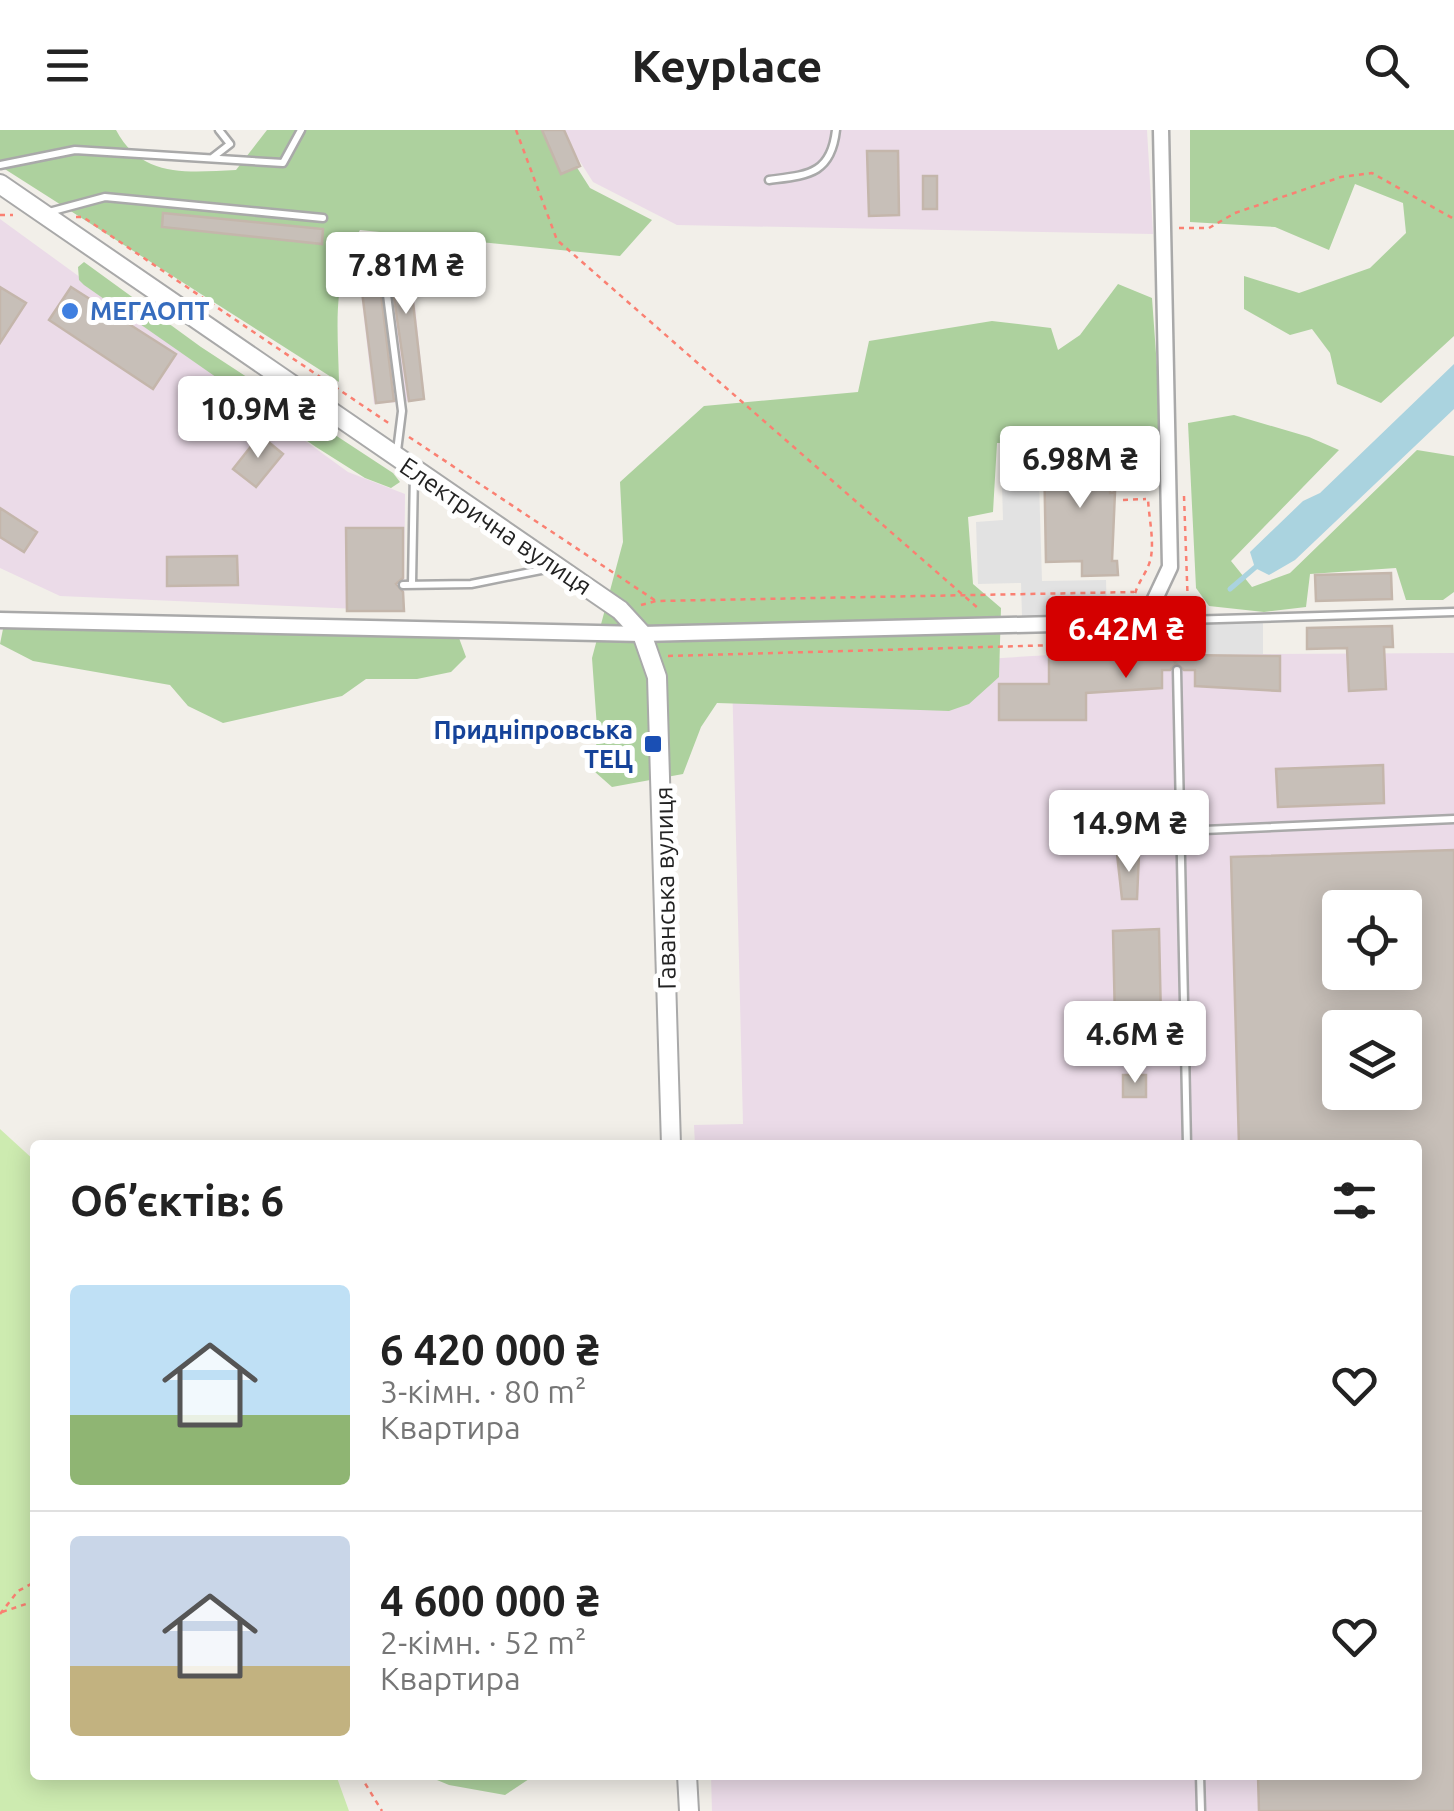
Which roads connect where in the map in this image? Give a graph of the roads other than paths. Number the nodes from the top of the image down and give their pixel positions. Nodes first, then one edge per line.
1 (219, 130) edge
2 (301, 130) edge
3 (836, 130) edge
4 (1161, 130) edge
5 (211, 158) junction
6 (0, 165) edge
7 (769, 180) dead end
8 (0, 184) edge
9 (43, 214) junction
10 (323, 218) dead end
11 (381, 248) dead end
12 (396, 457) junction
13 (414, 469) junction
14 (557, 567) junction
15 (1154, 601) junction
16 (1454, 612) edge
17 (0, 620) edge
18 (642, 634) junction
19 (1176, 655) dead end
20 (1176, 670) dead end
21 (1454, 818) edge
22 (1180, 831) junction
23 (671, 1140) edge
24 (1187, 1140) edge
25 (688, 1780) edge
26 (1200, 1780) edge
27 (688, 1811) edge
28 (1201, 1811) edge

1 - 5 lane
2 - 5 lane
3 - 7 lane
4 - 15 street
5 - 6 lane
8 - 9 street, Електрична вулиця
9 - 10 lane
9 - 12 street, Електрична вулиця
11 - 12 lane
12 - 13 street, Електрична вулиця
13 - 14 street, Електрична вулиця
13 - 14 lane
14 - 18 street, Електрична вулиця
15 - 16 lane
15 - 18 street
15 - 19 lane
17 - 18 street
18 - 23 street, Гаванська вулиця
20 - 22 lane
21 - 22 lane
22 - 24 lane
25 - 27 street
26 - 28 lane

